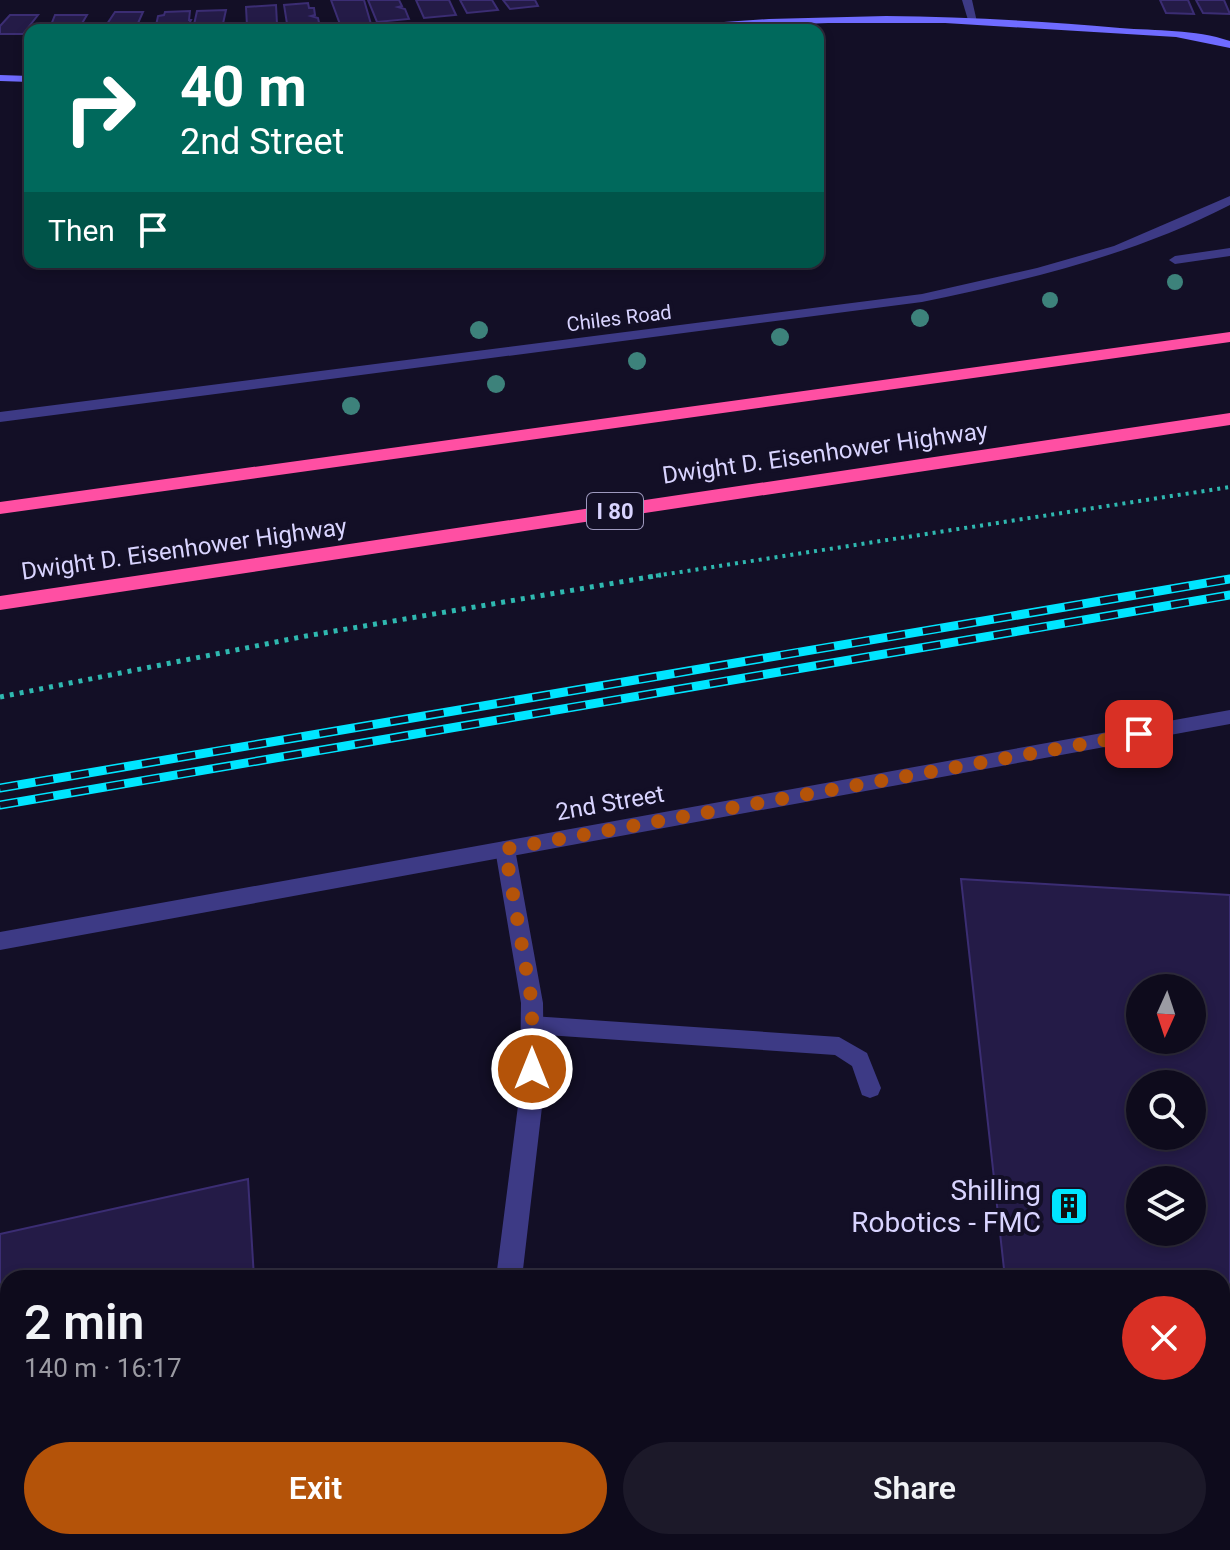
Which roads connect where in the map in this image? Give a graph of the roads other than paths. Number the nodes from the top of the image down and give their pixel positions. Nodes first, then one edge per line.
1 (967, 0) edge
2 (973, 20) junction
3 (743, 24) edge
4 (1227, 42) edge
5 (0, 78) edge
6 (24, 79) edge
7 (1230, 200) edge
8 (1230, 252) edge
9 (1175, 260) dead end
10 (1230, 337) edge
11 (0, 417) edge
12 (1230, 419) edge
13 (0, 508) edge
14 (0, 603) edge
15 (1230, 717) edge
16 (505, 849) junction
17 (0, 941) edge
18 (532, 1025) junction
19 (870, 1088) dead end
20 (510, 1270) edge

1 - 2 street
2 - 3 main road
2 - 4 main road
5 - 6 main road
7 - 11 street, Chiles Road
8 - 9 lane
10 - 13 highway
12 - 14 highway, Dwight D. Eisenhower Highway / I 80
15 - 16 street, 2nd Street
16 - 17 street, 2nd Street
16 - 18 street
18 - 19 lane
18 - 20 street

